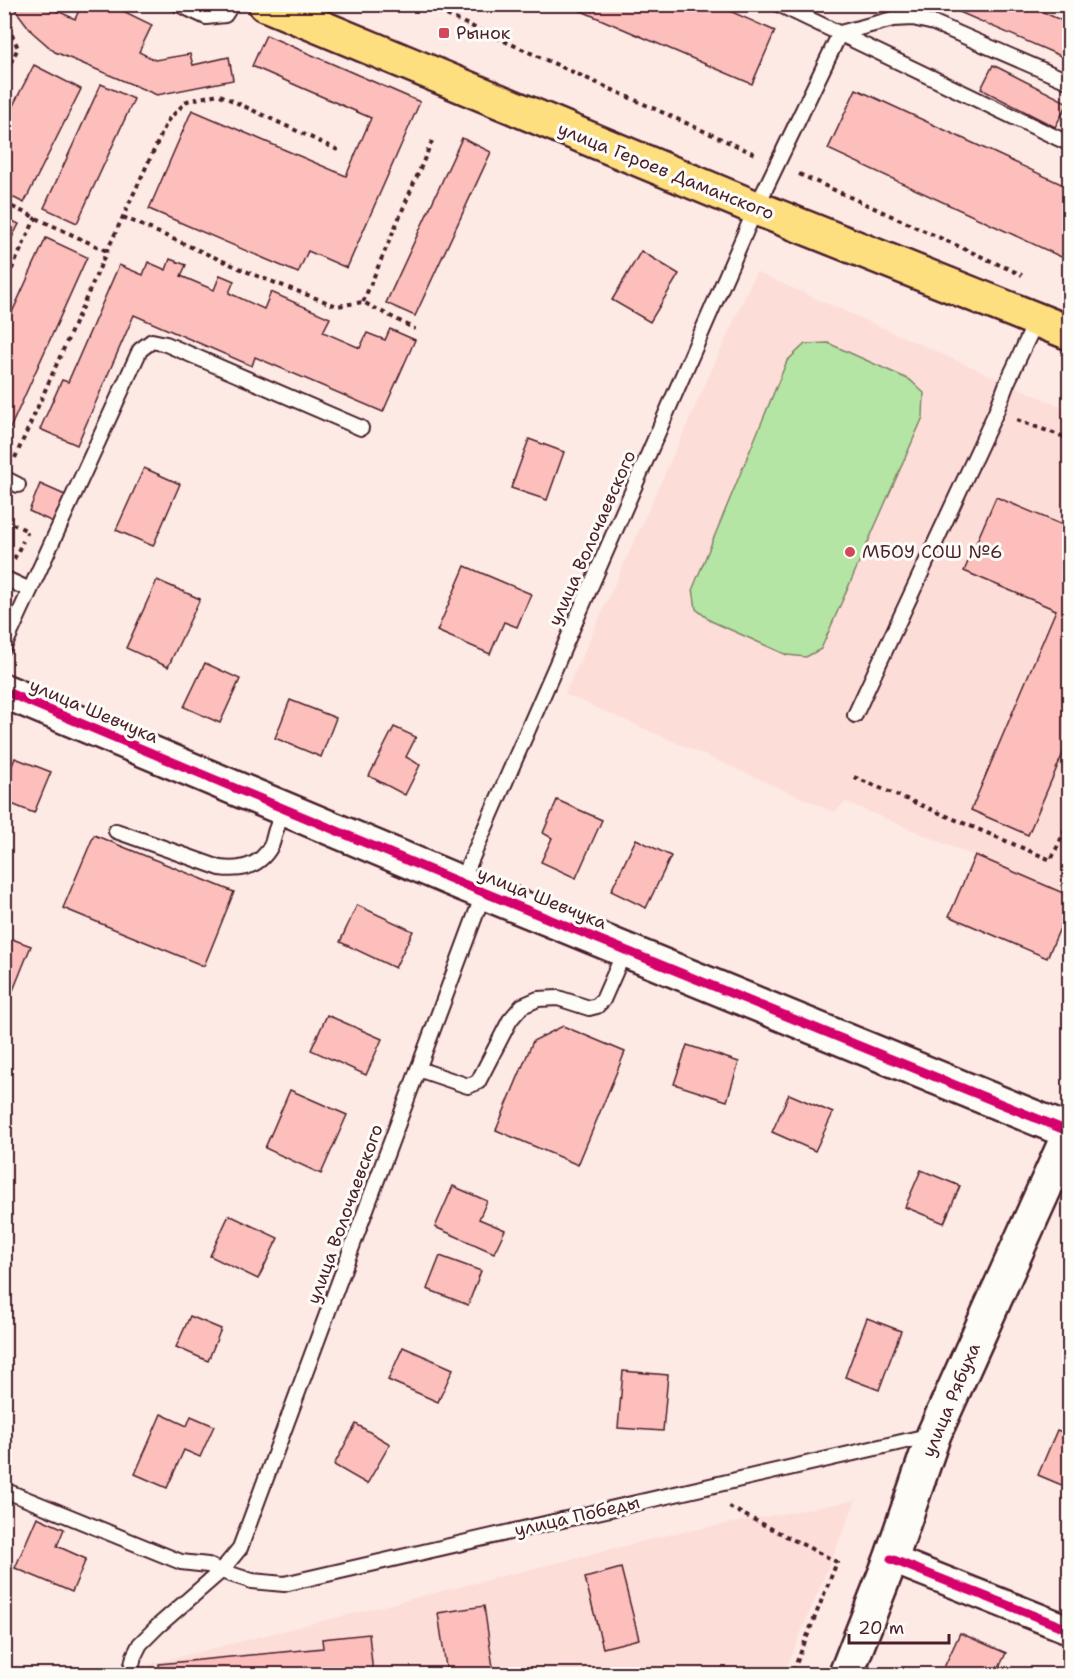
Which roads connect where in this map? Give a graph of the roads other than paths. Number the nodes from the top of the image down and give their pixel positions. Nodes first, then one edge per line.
1 (178, 4) edge
2 (232, 4) edge
3 (265, 4) edge
4 (778, 4) edge
5 (840, 33) junction
6 (1070, 82) edge
7 (1070, 144) edge
8 (756, 208) junction
9 (1037, 319) junction
10 (1070, 333) edge
11 (361, 428) dead end
12 (4, 478) edge
13 (18, 484) road end
14 (4, 578) edge
15 (30, 590) junction
16 (4, 647) edge
17 (4, 691) edge
18 (855, 715) dead end
19 (287, 810) junction
20 (116, 831) dead end
21 (472, 887) junction
22 (625, 950) junction
23 (418, 1069) junction
24 (1069, 1132) edge
25 (934, 1434) junction
26 (4, 1490) edge
27 (891, 1559) junction
28 (221, 1570) junction
29 (1070, 1630) edge
30 (130, 1674) edge
31 (846, 1674) edge

1 - 2 lane
3 - 8 main road, улица Героев Даманского
4 - 5 lane
5 - 6 lane
5 - 7 lane
5 - 8 lane, улица Волочаевского
8 - 9 main road, улица Героев Даманского
8 - 21 lane, улица Волочаевского
9 - 10 main road, улица Героев Даманского
9 - 18 lane
11 - 15 lane
12 - 13 lane
14 - 15 lane
15 - 16 lane
17 - 19 street, улица Шевчука
19 - 20 lane
19 - 21 street, улица Шевчука
21 - 22 street, улица Шевчука
21 - 23 lane, улица Волочаевского
22 - 23 lane
22 - 24 street, улица Шевчука
23 - 28 lane, улица Волочаевского
24 - 25 street, улица Рябуха
25 - 27 street, улица Рябуха
25 - 28 lane, улица Победы
26 - 28 lane, улица Победы
27 - 29 street
27 - 31 street, улица Рябуха
28 - 30 lane

